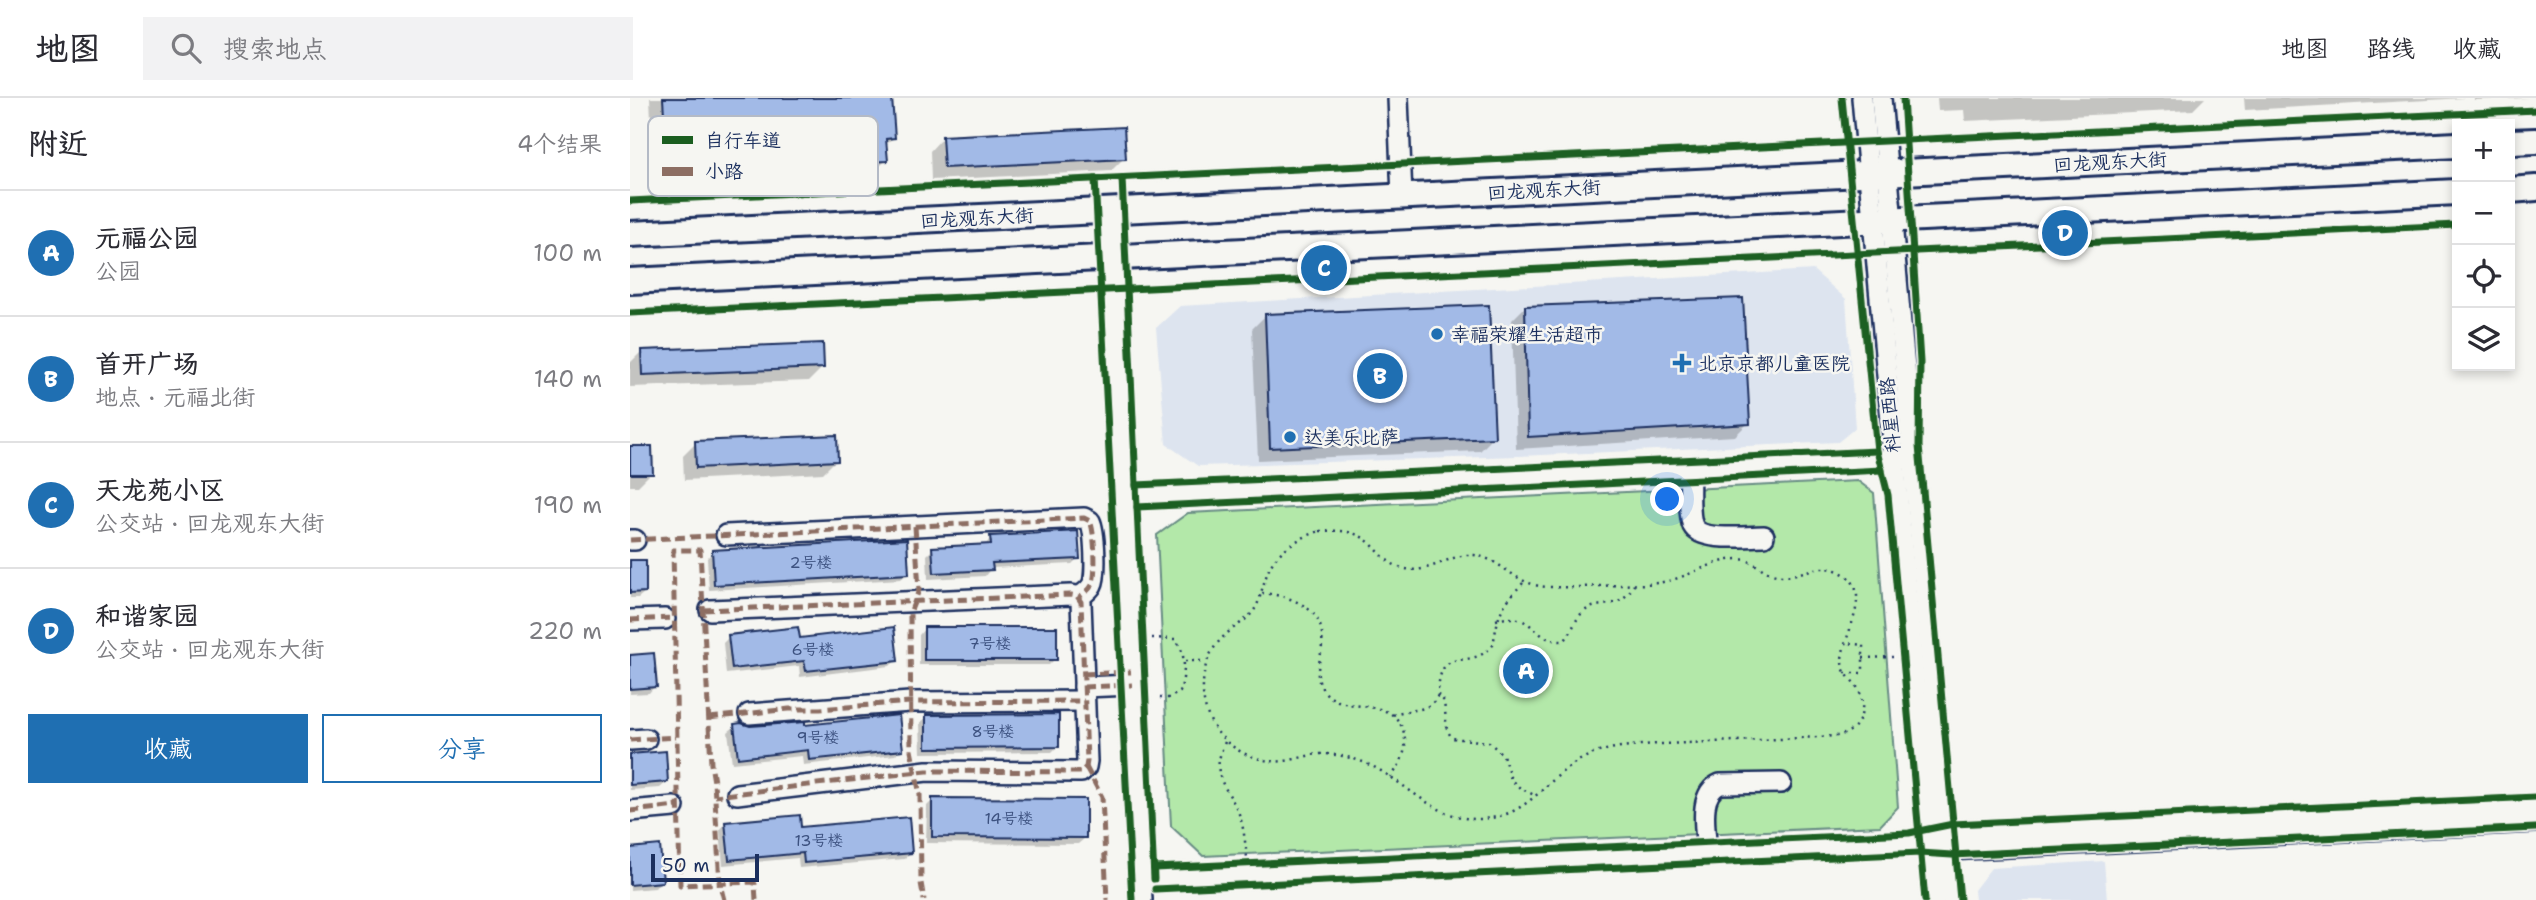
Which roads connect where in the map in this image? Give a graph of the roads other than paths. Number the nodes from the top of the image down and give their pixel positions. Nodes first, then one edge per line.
1 (1398, 98) edge
2 (1862, 98) edge
3 (1881, 98) edge
4 (2536, 141) edge
5 (2515, 142) edge
6 (2452, 145) edge
7 (1878, 174) junction
8 (2536, 188) edge
9 (2515, 190) edge
10 (2452, 192) edge
11 (1402, 197) junction
12 (1111, 212) junction
13 (1882, 220) junction
14 (630, 234) edge
15 (1113, 258) junction
16 (630, 281) edge
17 (1904, 459) junction
18 (1690, 470) junction
19 (1122, 496) junction
20 (726, 535) dead end
21 (1764, 536) dead end
22 (1079, 597) junction
23 (710, 610) dead end
24 (665, 618) dead end
25 (630, 620) edge
26 (1131, 678) junction
27 (1084, 687) junction
28 (749, 714) dead end
29 (1782, 782) dead end
30 (737, 794) dead end
31 (2536, 805) edge
32 (674, 807) dead end
33 (630, 811) edge
34 (2536, 822) edge
35 (1941, 841) junction
36 (1707, 852) junction
37 (1141, 879) junction
38 (1142, 900) edge
39 (1934, 900) edge
40 (1952, 900) edge

1 - 11 street
2 - 7 street, 科星西路
3 - 7 street, 科星西路
4 - 5 main road
6 - 7 main road, 回龙观东大街
7 - 11 main road, 回龙观东大街
7 - 13 street, 科星西路
8 - 9 main road
10 - 13 main road
11 - 12 main road, 回龙观东大街
12 - 14 main road, 回龙观东大街
12 - 15 street
13 - 15 main road
13 - 17 street, 科星西路
15 - 16 main road
15 - 19 street
17 - 18 street
17 - 35 street, 科星西路
18 - 19 street
18 - 21 street
19 - 26 street
20 - 22 street
22 - 23 street
22 - 27 street
24 - 25 street
26 - 27 street
26 - 37 street
27 - 28 street
27 - 30 street
29 - 36 street
31 - 35 street
32 - 33 street
34 - 35 street
35 - 36 street
35 - 39 street, 科星西路
35 - 40 street, 科星西路
36 - 37 street
37 - 38 street

